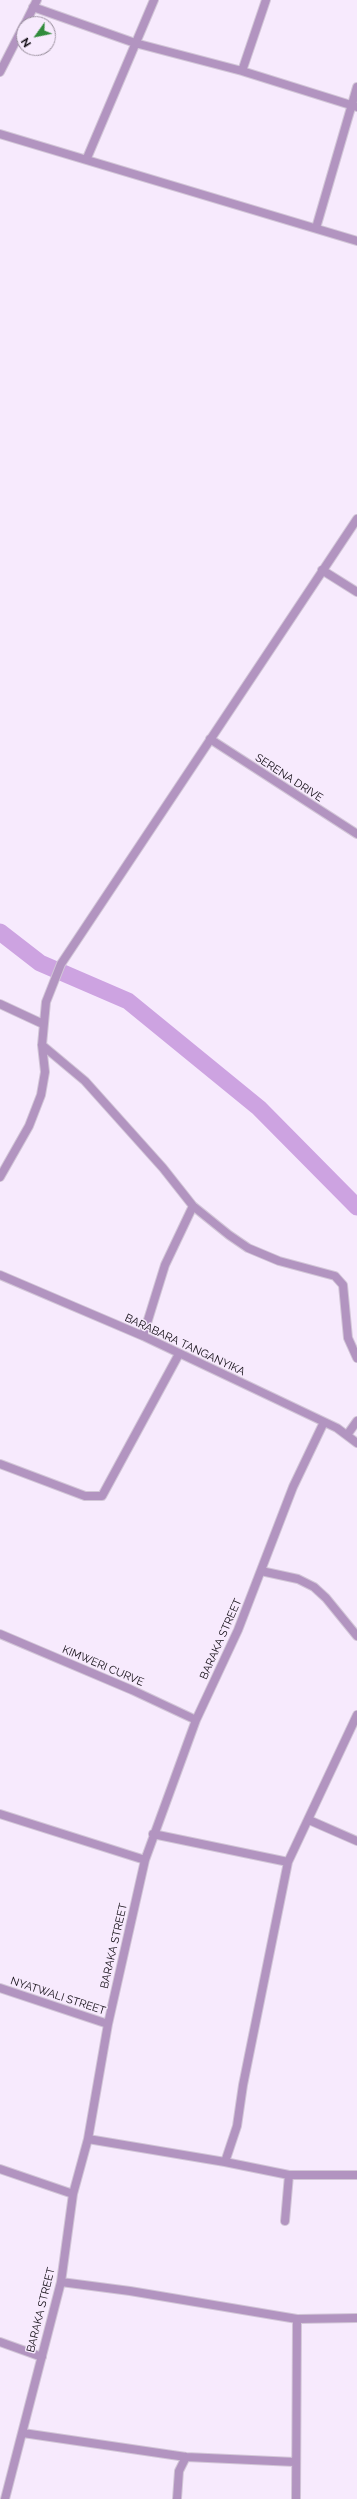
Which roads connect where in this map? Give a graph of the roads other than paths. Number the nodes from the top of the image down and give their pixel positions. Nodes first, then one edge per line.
1 (154, 0) edge
2 (266, 0) edge
3 (35, 4) edge
4 (29, 16) edge
5 (16, 41) edge
6 (136, 42) junction
7 (242, 71) junction
8 (0, 72) edge
9 (357, 87) edge
10 (355, 107) edge
11 (0, 134) edge
12 (87, 158) junction
13 (316, 228) junction
14 (357, 241) edge
15 (357, 519) edge
16 (322, 570) junction
17 (357, 592) edge
18 (210, 740) junction
19 (357, 834) edge
20 (0, 1004) edge
21 (43, 1024) junction
22 (42, 1045) junction
23 (0, 1177) edge
24 (192, 1206) junction
25 (0, 1275) edge
26 (143, 1336) junction
27 (179, 1354) junction
28 (357, 1358) edge
29 (357, 1421) edge
30 (324, 1422) junction
31 (347, 1435) junction
32 (357, 1443) edge
33 (0, 1464) edge
34 (261, 1571) junction
35 (0, 1634) edge
36 (357, 1636) edge
37 (357, 1715) edge
38 (196, 1720) junction
39 (0, 1814) edge
40 (309, 1820) junction
41 (153, 1834) junction
42 (357, 1841) edge
43 (145, 1860) junction
44 (288, 1862) junction
45 (0, 1988) edge
46 (108, 2024) junction
47 (88, 2139) junction
48 (225, 2162) junction
49 (0, 2168) edge
50 (289, 2175) junction
51 (357, 2175) edge
52 (73, 2194) junction
53 (285, 2221) dead end
54 (61, 2282) junction
55 (357, 2318) edge
56 (297, 2319) junction
57 (0, 2342) edge
58 (42, 2357) junction
59 (23, 2433) junction
60 (186, 2457) junction
61 (295, 2462) junction
62 (5, 2499) edge
63 (177, 2499) edge
64 (296, 2499) edge

1 - 6 street
2 - 7 street
3 - 4 street
3 - 6 street
5 - 8 street
6 - 7 street
6 - 12 street
7 - 10 street
9 - 10 street
10 - 13 street
11 - 12 street
12 - 13 street
13 - 14 street
15 - 16 street
16 - 17 street
16 - 18 street
18 - 19 street, SERENA DRIVE
18 - 21 street
20 - 21 street
21 - 22 street
22 - 23 street
22 - 24 street
24 - 26 street
24 - 28 street
25 - 26 street, BARABARA TANGANYIKA
26 - 27 street, BARABARA TANGANYIKA
27 - 30 street, BARABARA TANGANYIKA
27 - 33 street
29 - 31 street
30 - 31 street, BARABARA TANGANYIKA
30 - 34 street, BARAKA STREET
31 - 32 street, BARABARA TANGANYIKA
34 - 36 street
34 - 38 street, BARAKA STREET
35 - 38 street, KIMWERI CURVE
37 - 40 street
38 - 41 street, BARAKA STREET
39 - 43 street
40 - 42 street
40 - 44 street
41 - 43 street, BARAKA STREET
41 - 44 street
43 - 46 street, BARAKA STREET
44 - 48 street
45 - 46 street, NYATWALI STREET
46 - 47 street, BARAKA STREET
47 - 48 street
47 - 52 street, BARAKA STREET
48 - 50 street
49 - 52 street
50 - 51 street
50 - 53 street
52 - 54 street, BARAKA STREET
54 - 56 street
54 - 58 street, BARAKA STREET
55 - 56 street
56 - 61 street
57 - 58 street
58 - 59 street, BARAKA STREET
59 - 60 street
59 - 62 street, BARAKA STREET
60 - 61 street
60 - 63 street
61 - 64 street

